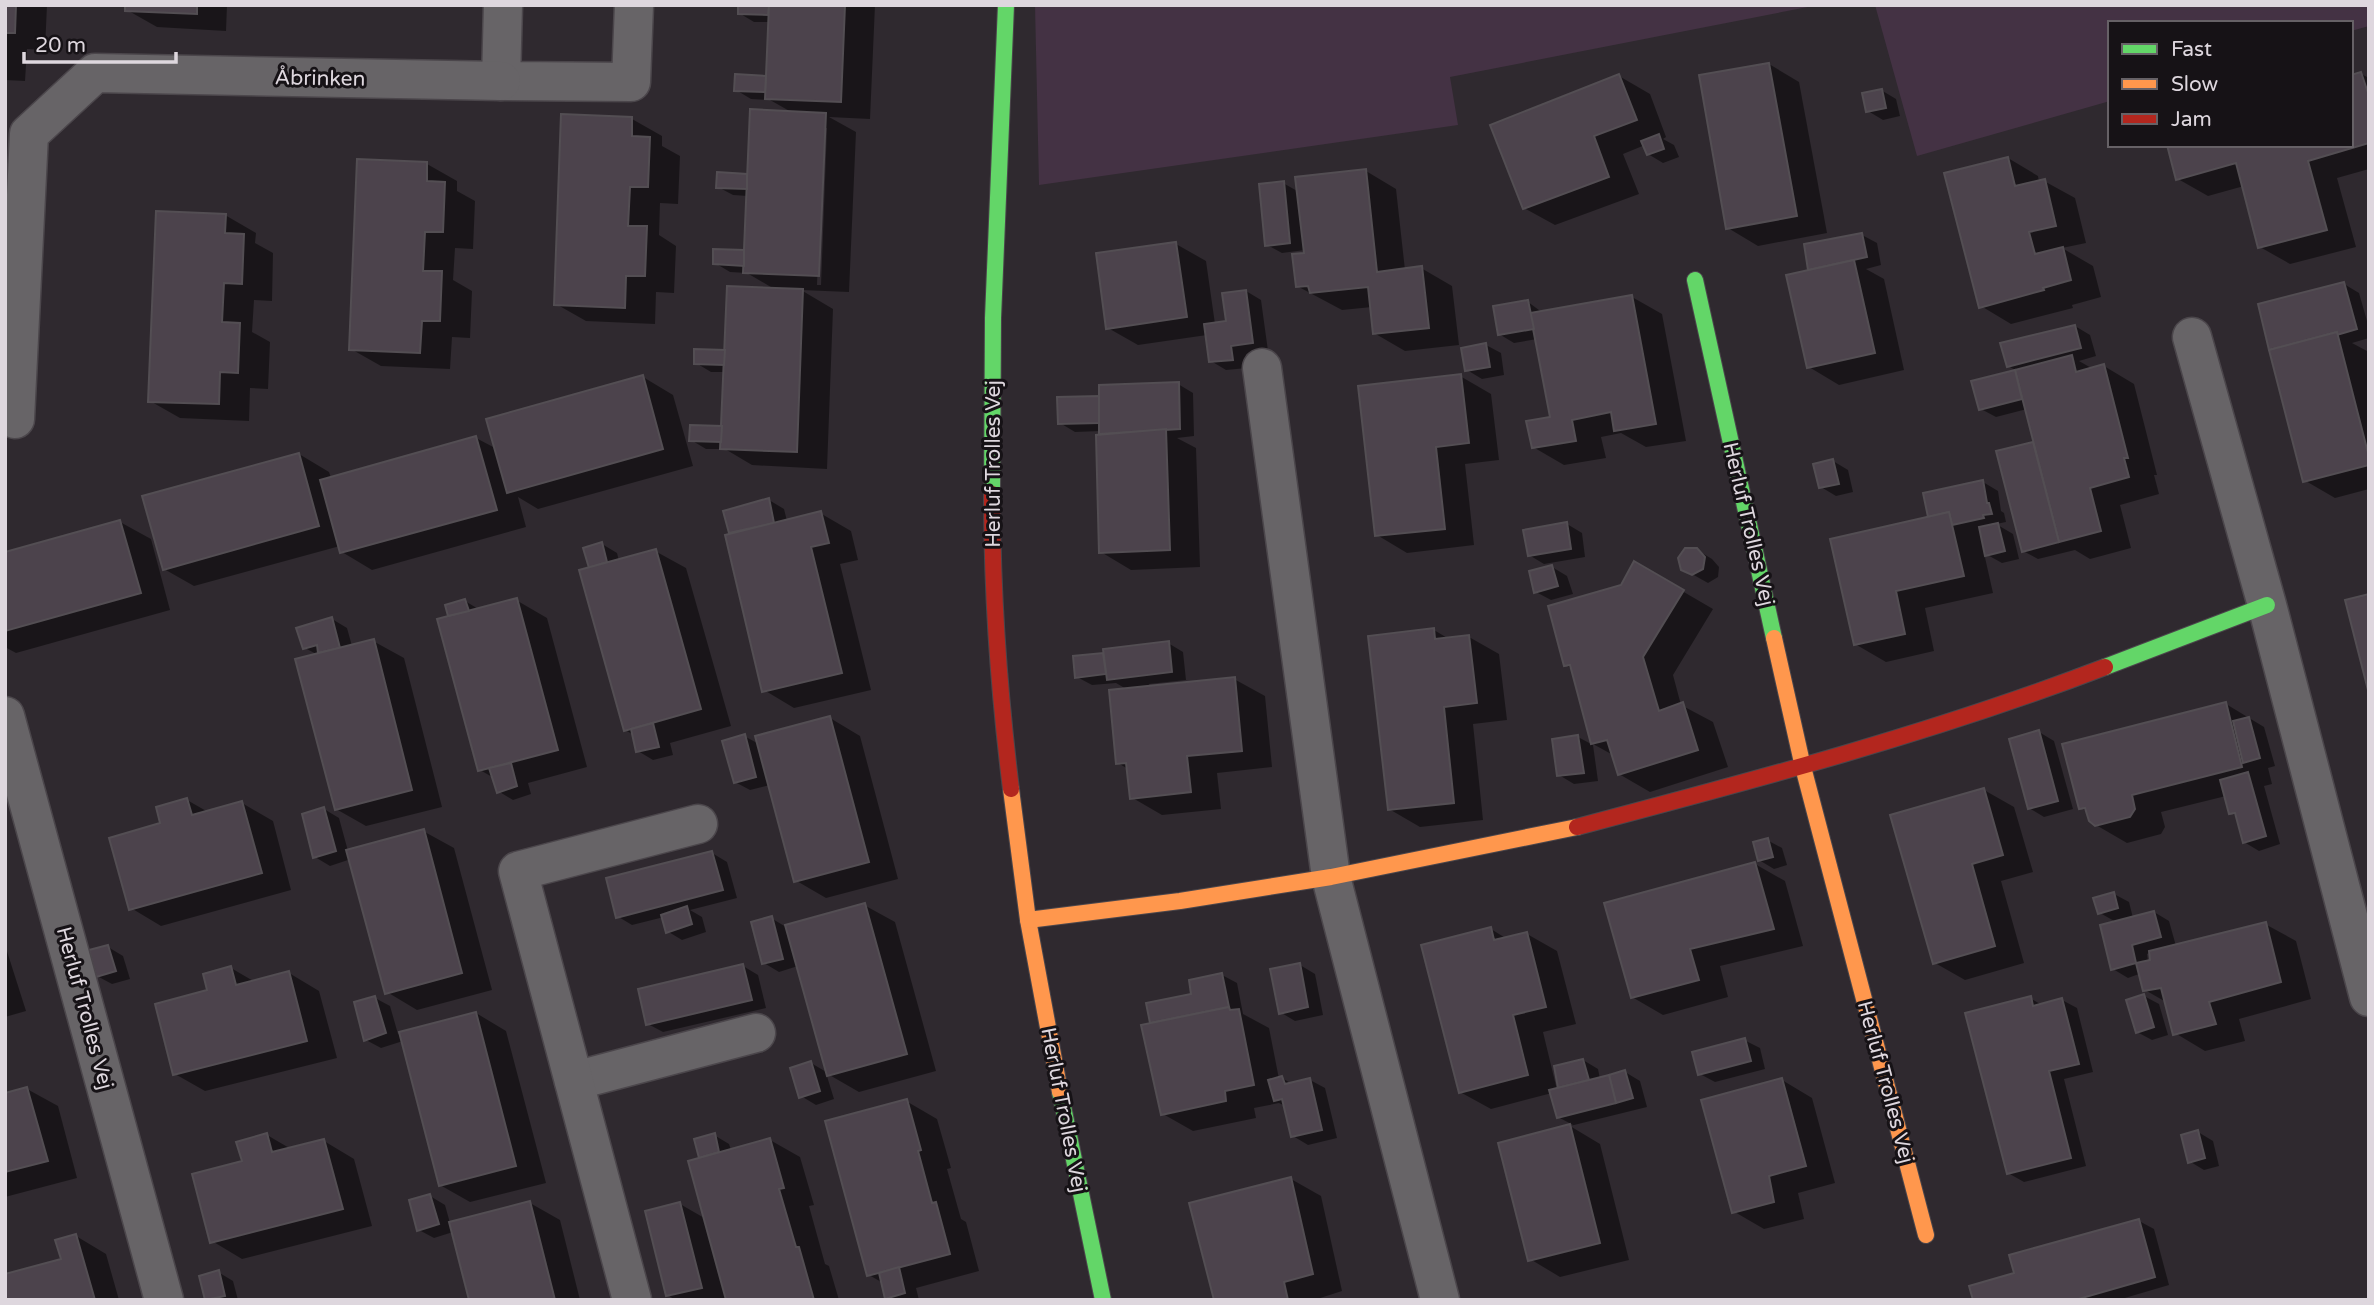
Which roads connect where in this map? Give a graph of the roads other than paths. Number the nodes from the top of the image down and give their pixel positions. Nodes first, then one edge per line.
1 (503, 5) edge
2 (634, 5) edge
3 (1006, 5) edge
4 (501, 81) junction
5 (1695, 280) dead end
6 (2192, 337) dead end
7 (1262, 368) dead end
8 (15, 419) dead end
9 (2267, 605) junction
10 (5, 716) edge
11 (1803, 767) junction
12 (698, 824) dead end
13 (1331, 877) junction
14 (1028, 920) junction
15 (2369, 997) edge
16 (756, 1033) dead end
17 (574, 1081) junction
18 (1926, 1235) dead end
19 (164, 1300) edge
20 (632, 1300) edge
21 (1103, 1300) edge
22 (1440, 1300) edge

1 - 4 street
2 - 4 street, Åbrinken
3 - 14 street, Herluf Trolles Vej
4 - 8 street, Åbrinken
5 - 11 street, Herluf Trolles Vej
6 - 9 street
7 - 13 street
9 - 11 street
9 - 15 street
10 - 19 street, Herluf Trolles Vej
11 - 13 street
11 - 18 street, Herluf Trolles Vej
12 - 17 street
13 - 14 street
13 - 22 street
14 - 21 street, Herluf Trolles Vej
16 - 17 street
17 - 20 street

